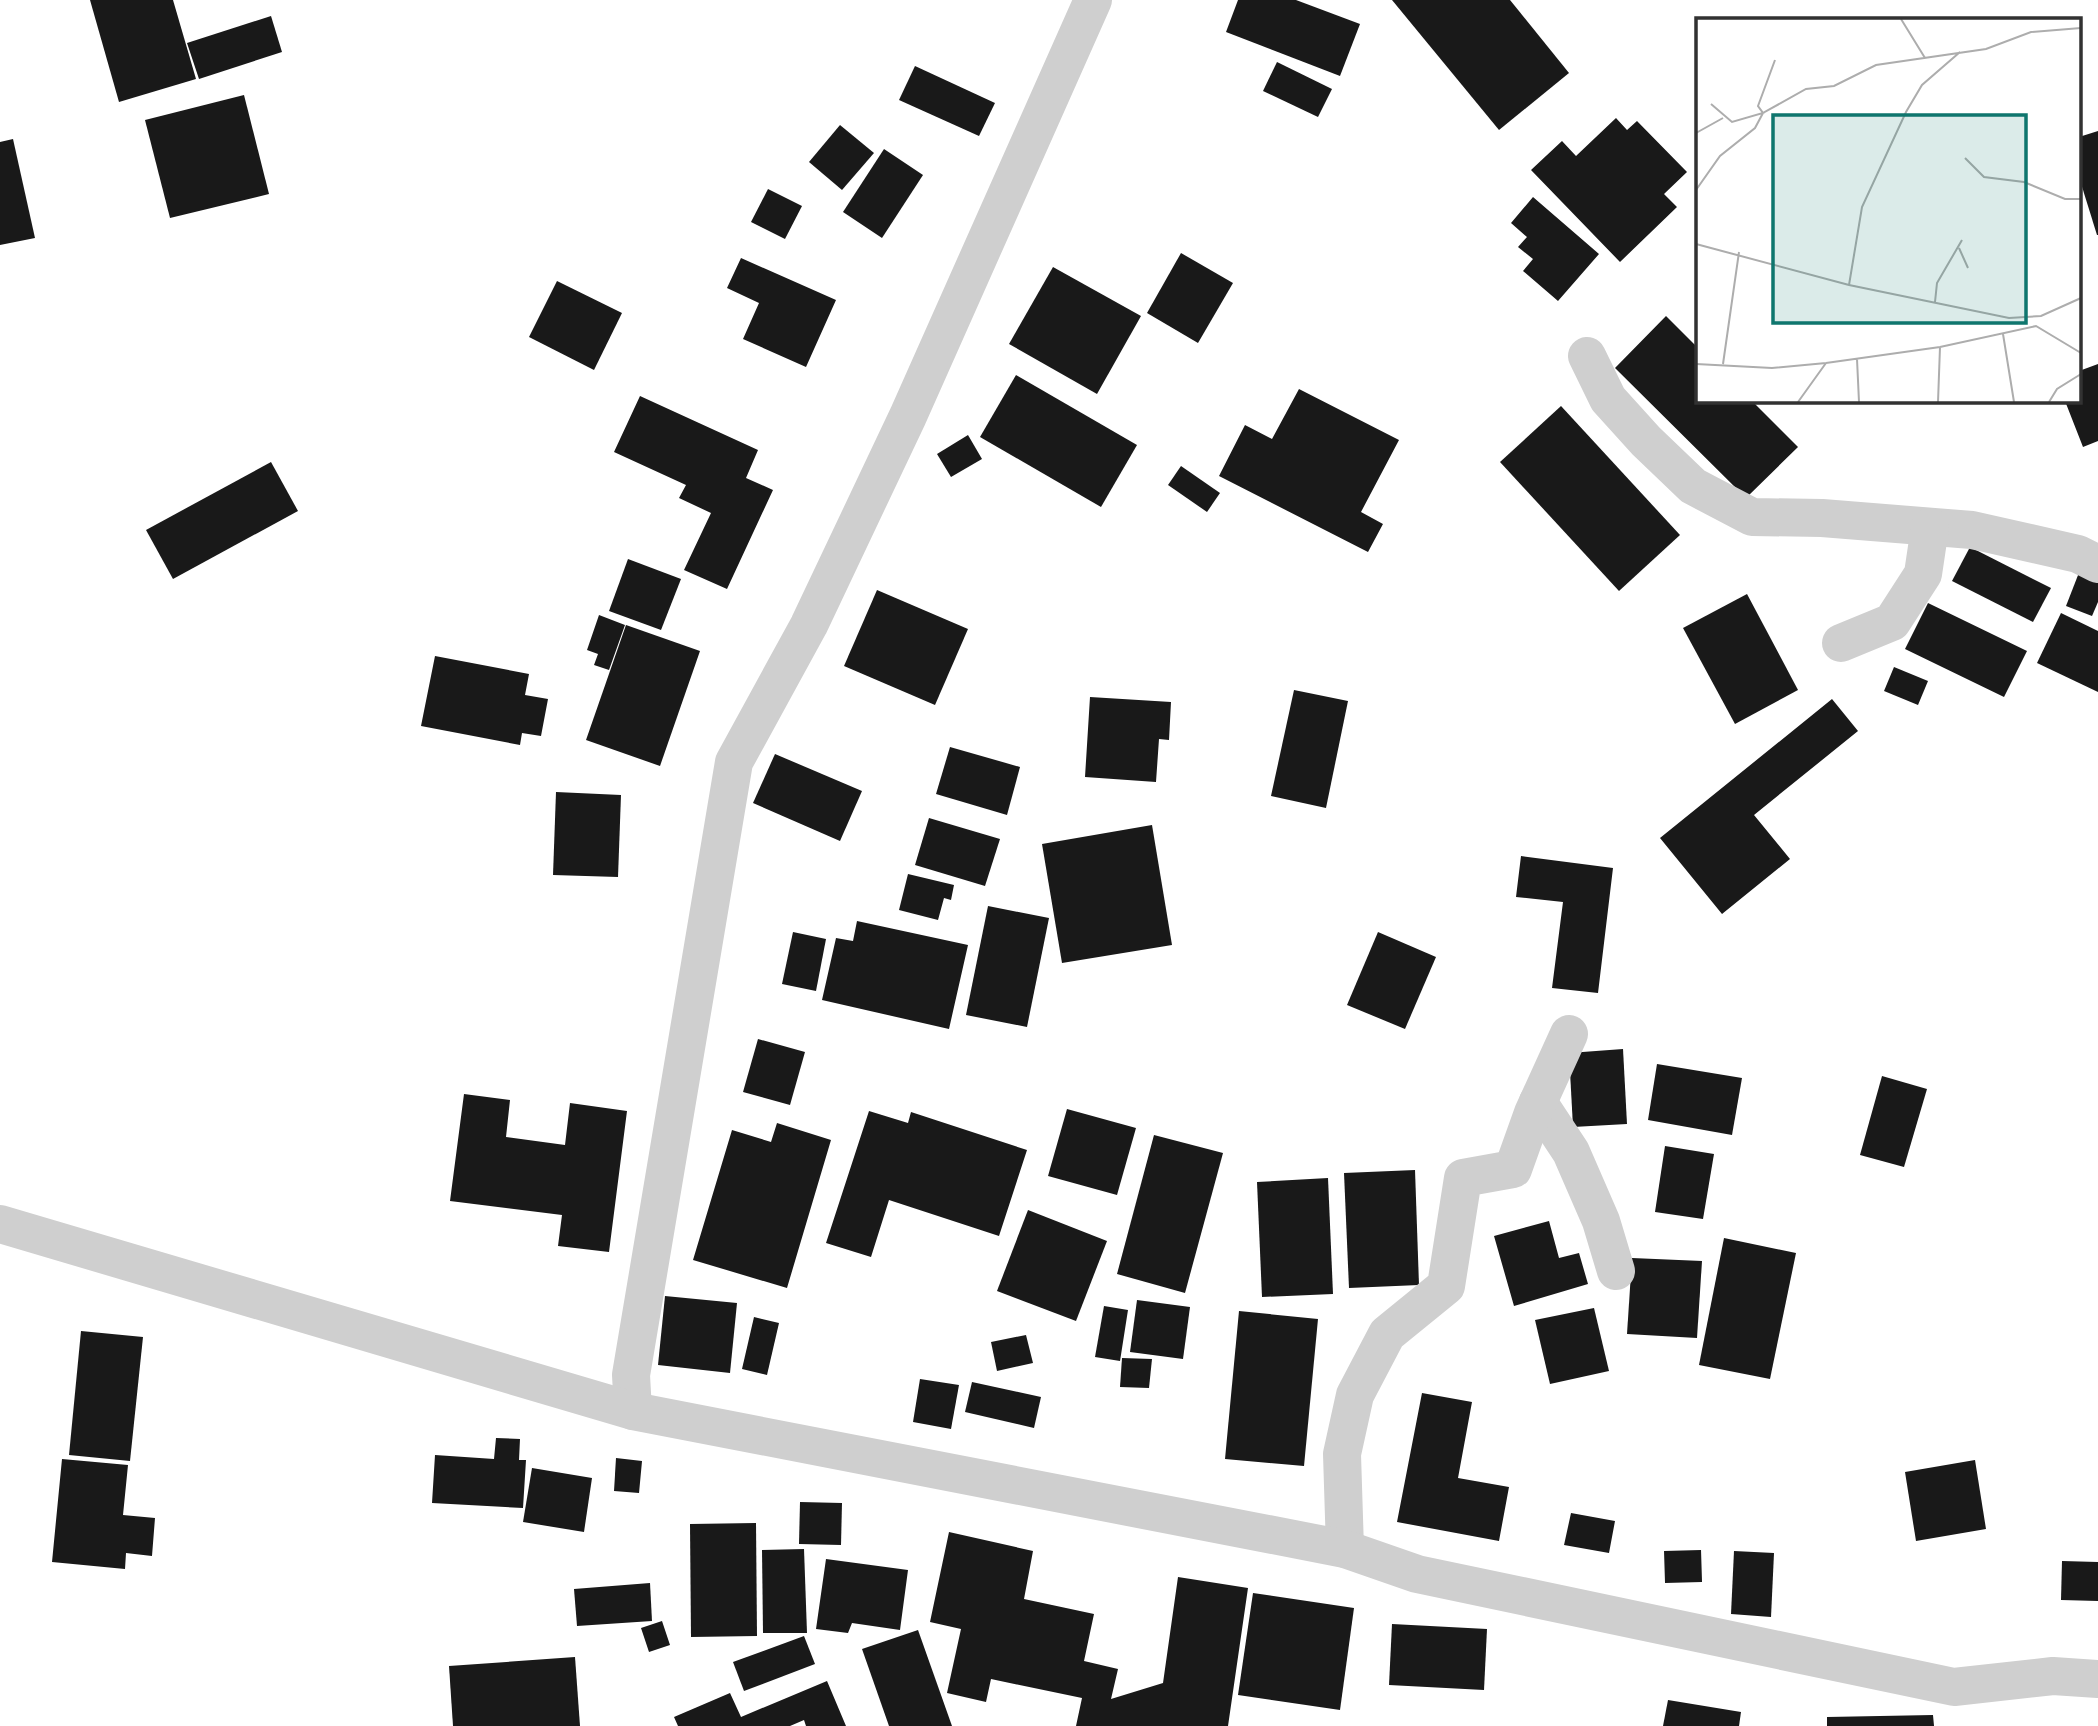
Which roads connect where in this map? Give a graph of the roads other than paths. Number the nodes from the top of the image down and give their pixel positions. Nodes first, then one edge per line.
1 (1093, 0) edge
2 (1587, 356) dead end
3 (1930, 527) junction
4 (2098, 564) edge
5 (1841, 643) dead end
6 (1569, 1034) dead end
7 (1538, 1102) junction
8 (0, 1224) edge
9 (1616, 1271) dead end
10 (633, 1411) junction
11 (1345, 1549) junction
12 (2098, 1679) edge

1 - 10 street
2 - 3 street
3 - 4 street
3 - 5 street
6 - 7 street
7 - 9 street
7 - 11 street
8 - 10 street
10 - 11 street
11 - 12 street

